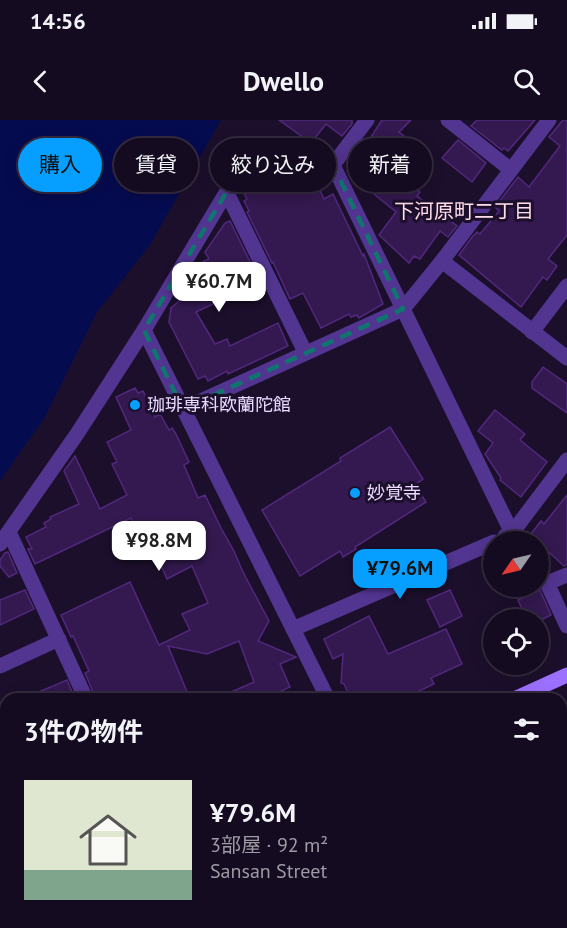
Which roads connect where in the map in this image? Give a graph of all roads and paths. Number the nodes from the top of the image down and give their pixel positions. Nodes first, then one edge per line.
1 (367, 120) edge
2 (448, 120) edge
3 (549, 120) edge
4 (336, 161) edge
5 (512, 170) junction
6 (336, 171) edge
7 (227, 193) joint
8 (442, 261) junction
9 (567, 286) edge
10 (403, 309) junction
11 (144, 330) junction
12 (532, 332) junction
13 (305, 352) junction
14 (567, 358) edge
15 (183, 409) junction
16 (567, 460) edge
17 (512, 531) edge
18 (519, 531) edge
19 (4, 538) edge
20 (483, 547) edge
21 (567, 574) edge
22 (549, 576) edge
23 (549, 589) edge
24 (567, 626) edge
25 (293, 629) junction
26 (59, 639) junction
27 (0, 666) edge
28 (567, 675) edge
29 (83, 693) edge
30 (325, 693) edge
31 (541, 693) edge

1 - 4 street
2 - 5 street
3 - 5 street
5 - 8 street
6 - 10 street
7 - 11 street
7 - 13 street
8 - 10 street
8 - 12 street
9 - 12 street
10 - 13 street
10 - 17 street
11 - 15 street
11 - 19 street
12 - 14 street
13 - 15 street
15 - 25 street
16 - 18 street
19 - 26 street
20 - 25 street
21 - 22 street
23 - 24 street
25 - 30 street
26 - 27 street
26 - 29 street
28 - 31 main road

